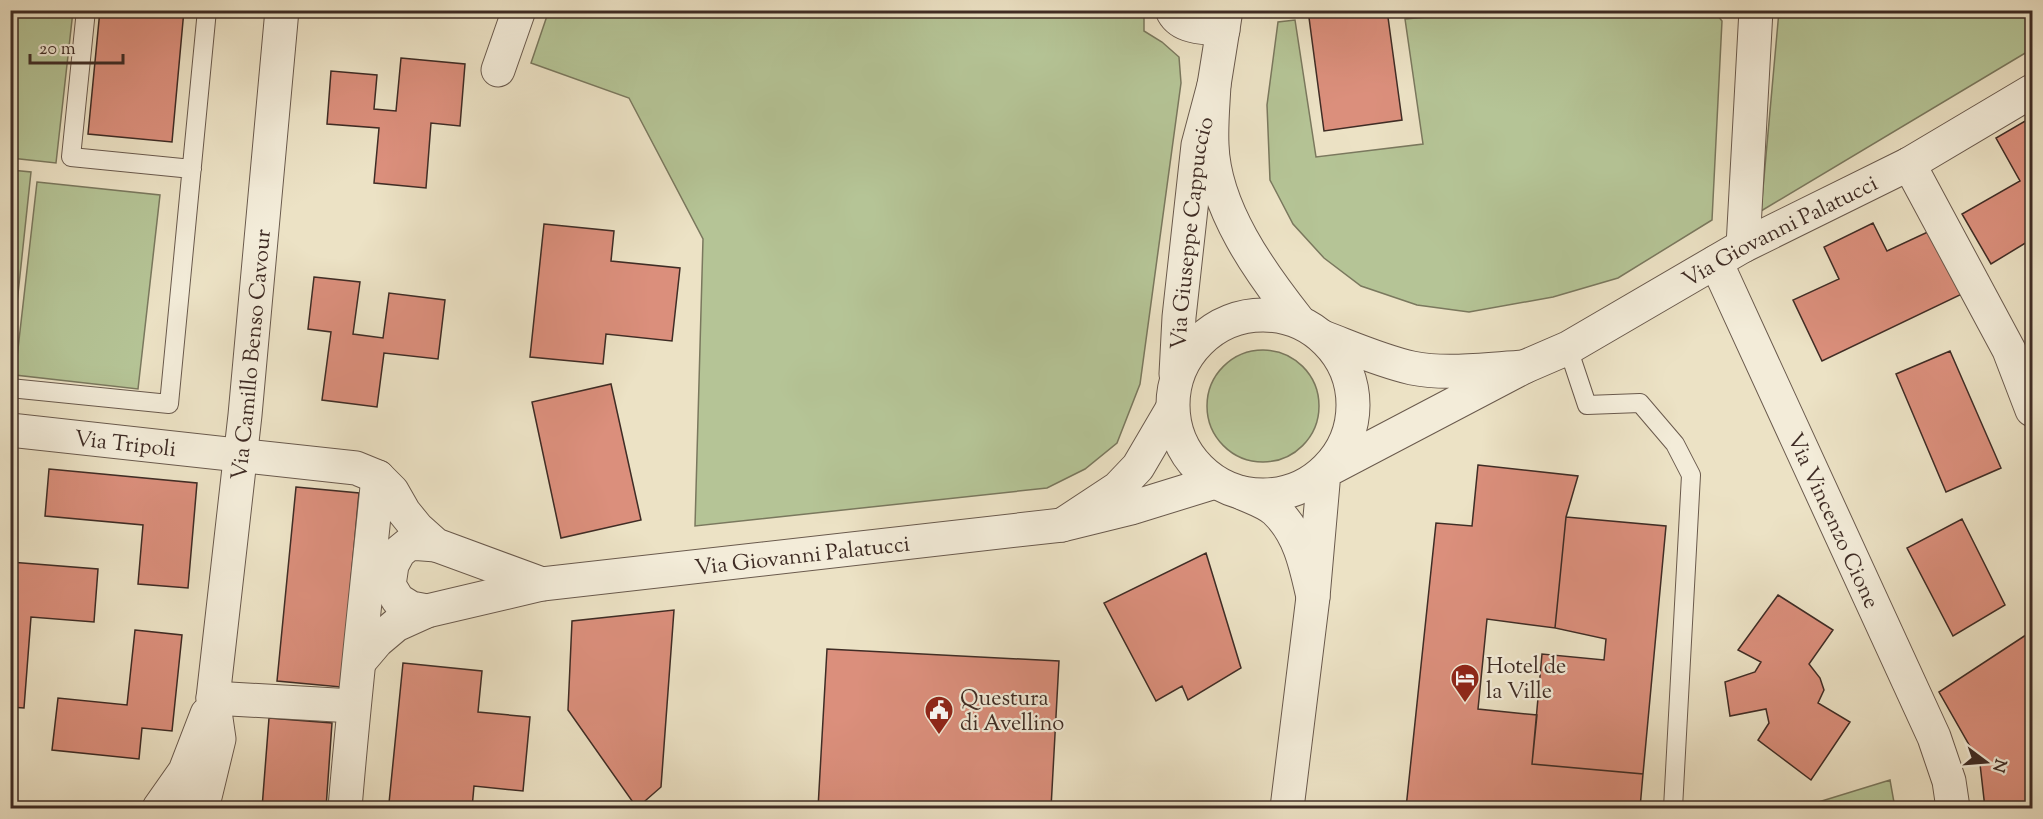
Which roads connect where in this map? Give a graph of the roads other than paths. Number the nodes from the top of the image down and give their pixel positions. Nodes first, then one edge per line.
1 (86, 10) edge
2 (207, 10) edge
3 (282, 10) edge
4 (519, 10) edge
5 (1172, 10) edge
6 (1756, 10) edge
7 (1224, 20) edge
8 (498, 70) dead end
9 (1214, 85) junction
10 (2032, 91) edge
11 (1909, 164) junction
12 (192, 169) junction
13 (1729, 254) junction
14 (1311, 329) junction
15 (1568, 348) junction
16 (1524, 367) junction
17 (10, 388) edge
18 (1174, 395) junction
19 (2032, 410) edge
20 (10, 429) edge
21 (239, 455) junction
22 (1324, 472) junction
23 (378, 477) junction
24 (1229, 488) junction
25 (1062, 525) junction
26 (436, 545) junction
27 (542, 584) junction
28 (1313, 597) junction
29 (427, 611) junction
30 (360, 661) junction
31 (213, 698) junction
32 (353, 706) junction
33 (1946, 799) edge
34 (159, 808) edge
35 (198, 808) edge
36 (345, 808) edge
37 (1287, 808) edge
38 (1673, 808) edge

1 - 12 lane
2 - 12 lane
3 - 21 street, Via Camillo Benso Cavour
4 - 8 street
5 - 7 street
6 - 13 street
7 - 9 street, Via Giuseppe Cappuccio
9 - 14 street, Via Giuseppe Cappuccio
9 - 18 street, Via Giuseppe Cappuccio
10 - 11 street, Via Giovanni Palatucci
11 - 13 street, Via Giovanni Palatucci
11 - 19 street
12 - 17 lane
13 - 15 street, Via Giovanni Palatucci
13 - 33 street, Via Vincenzo Cione
14 - 16 street, Via Giovanni Palatucci
14 - 18 street
14 - 22 street
15 - 16 street, Via Giovanni Palatucci
15 - 38 lane
16 - 22 street, Via Giovanni Palatucci
18 - 24 street
18 - 25 street, Via Giovanni Palatucci
20 - 21 street, Via Tripoli
21 - 23 street
21 - 31 street, Via Camillo Benso Cavour
22 - 24 street
22 - 28 street
23 - 26 street, Via Giovanni Palatucci
23 - 30 street
24 - 25 street, Via Giovanni Palatucci
24 - 28 street
25 - 27 street, Via Giovanni Palatucci
26 - 27 street, Via Giovanni Palatucci
26 - 29 street, Via Giovanni Palatucci
27 - 29 street, Via Giovanni Palatucci
28 - 37 street
29 - 30 street, Via Giovanni Palatucci
30 - 32 street
31 - 32 street
31 - 34 street
31 - 35 street
32 - 36 street

